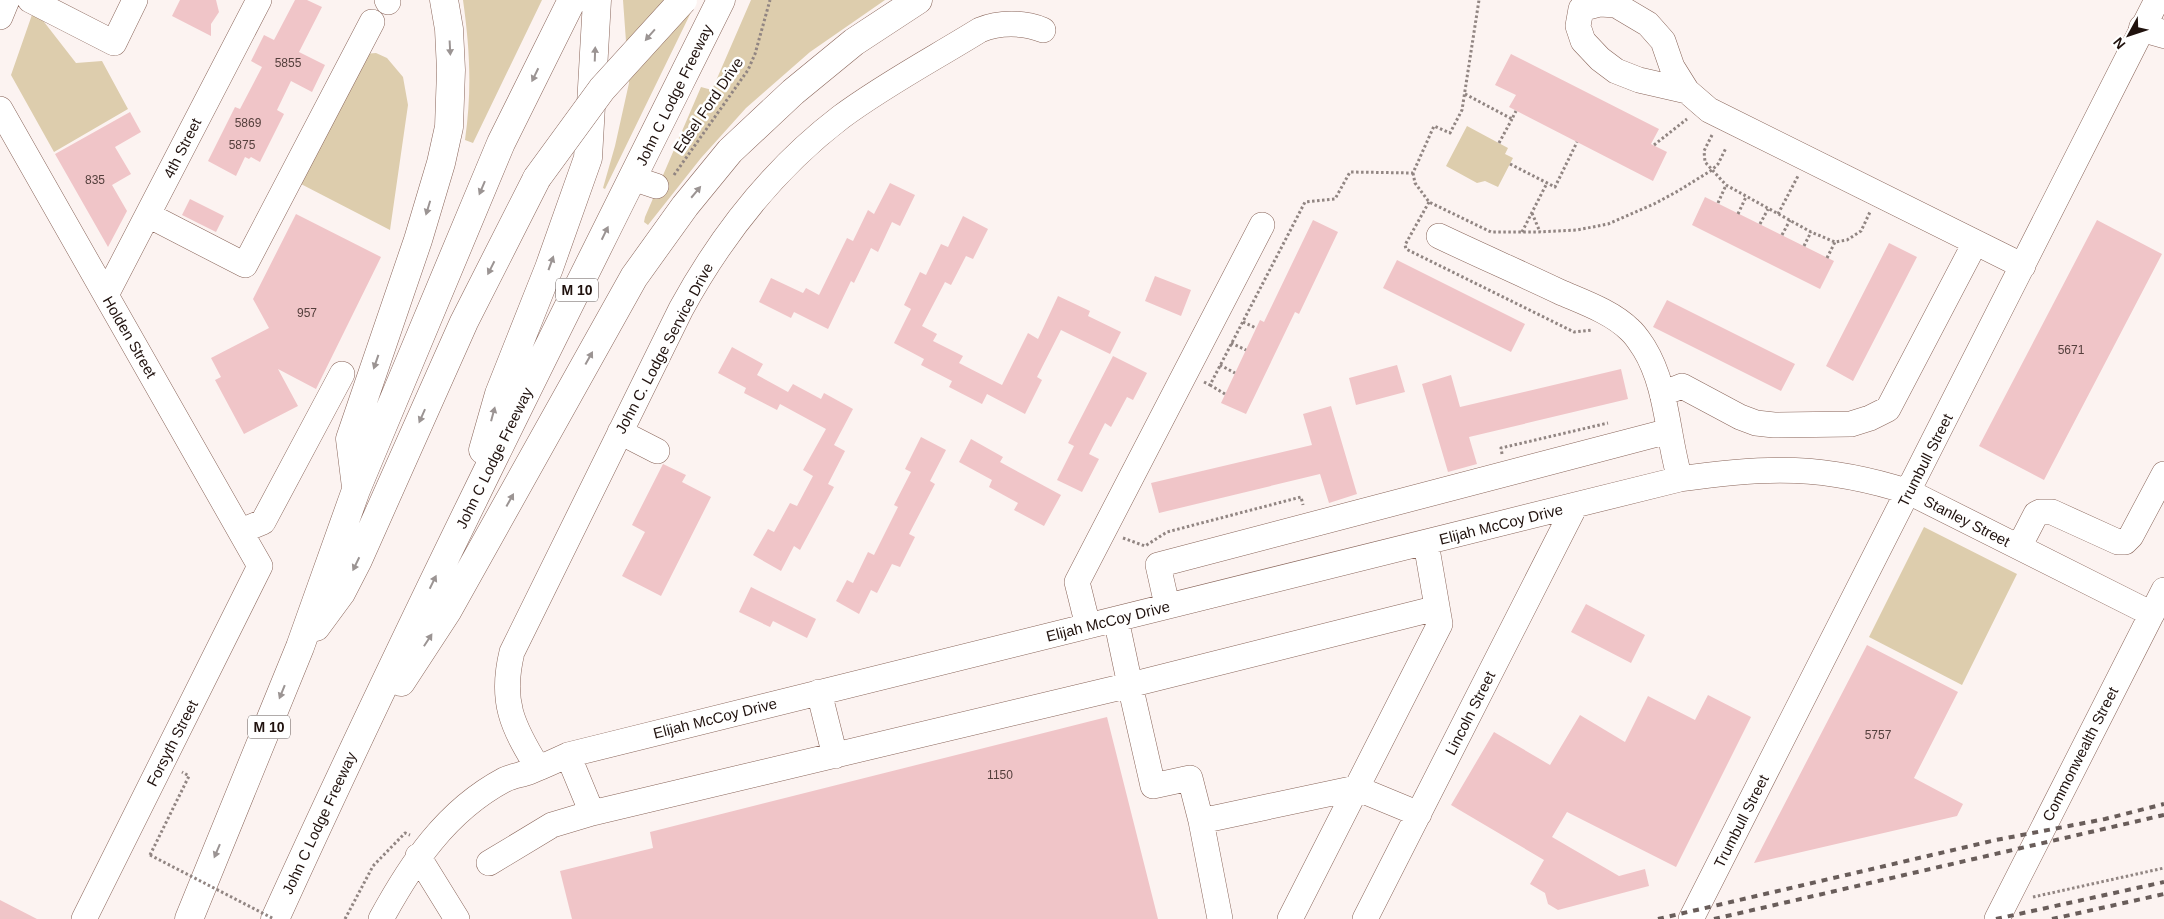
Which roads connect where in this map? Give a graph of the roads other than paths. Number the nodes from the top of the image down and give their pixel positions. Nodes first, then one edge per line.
1 (7, 0) edge
2 (30, 0) edge
3 (136, 0) edge
4 (259, 0) edge
5 (444, 0) edge
6 (572, 0) edge
7 (598, 0) edge
8 (683, 0) edge
9 (721, 0) edge
10 (918, 0) edge
11 (2157, 0) edge
12 (0, 17) edge
13 (372, 22) dead end
14 (1043, 30) dead end
15 (2153, 31) edge
16 (1687, 91) dead end
17 (0, 109) edge
18 (660, 194) junction
19 (148, 215) junction
20 (1262, 225) dead end
21 (1439, 236) dead end
22 (1975, 243) junction
23 (2023, 266) junction
24 (106, 296) junction
25 (342, 374) dead end
26 (1662, 394) junction
27 (1669, 431) junction
28 (620, 432) junction
29 (657, 451) dead end
30 (2164, 474) edge
31 (1680, 479) junction
32 (356, 490) junction
33 (1909, 492) junction
34 (1574, 506) junction
35 (466, 512) junction
36 (241, 531) junction
37 (1426, 543) junction
38 (2019, 547) junction
39 (260, 566) joint
40 (2164, 590) edge
41 (1167, 606) junction
42 (1437, 608) junction
43 (2152, 614) junction
44 (1116, 619) junction
45 (1088, 626) junction
46 (300, 647) junction
47 (1130, 685) junction
48 (819, 692) junction
49 (568, 755) junction
50 (835, 756) junction
51 (343, 768) junction
52 (538, 768) junction
53 (1356, 788) junction
54 (592, 813) junction
55 (1419, 814) junction
56 (1201, 821) junction
57 (418, 856) junction
58 (489, 863) dead end
59 (84, 919) edge
60 (189, 919) edge
61 (274, 919) edge
62 (381, 919) edge
63 (457, 919) edge
64 (1220, 919) edge
65 (1290, 919) edge
66 (1365, 919) edge
67 (1691, 919) edge
68 (1997, 919) edge

1 - 12 street
2 - 3 street
4 - 19 street, 4th Street
5 -> 32 highway
6 -> 32 highway, M 10
35 -> 7 highway
8 -> 46 highway, bridge
9 - 18 highway, John C Lodge Freeway / M 10
18 -> 10 highway
11 - 15 street, Trumbull Street
13 - 19 street
14 - 28 street, John C. Lodge Service Drive
15 - 23 street, Trumbull Street
16 - 22 street
17 - 24 street, Holden Street
35 -> 18 highway, John C Lodge Freeway / M 10
51 -> 18 highway
19 - 24 street, 4th Street
20 - 45 street
21 - 26 street
22 - 23 street
22 - 26 street
23 - 33 street, Trumbull Street
24 - 36 street, Holden Street
25 - 36 street
26 - 27 street
27 - 31 street
27 - 41 street
28 - 29 street
28 - 52 street, John C. Lodge Service Drive
30 - 38 street
31 - 33 street, Stanley Street
31 - 34 street, Elijah McCoy Drive
32 - 46 highway, M 10
33 - 38 street, Stanley Street
33 - 67 street, Trumbull Street
34 - 37 street, Elijah McCoy Drive
34 - 55 street, Lincoln Street
51 -> 35 highway, John C Lodge Freeway / M 10
36 - 39 street, Holden Street
37 - 41 street, Elijah McCoy Drive
37 - 42 street
38 - 43 street, Stanley Street
39 - 59 street, Forsyth Street
40 - 43 street, Commonwealth Street
41 - 44 street, Elijah McCoy Drive
42 - 47 street
42 - 53 street
43 - 68 street, Commonwealth Street
44 - 45 street, Elijah McCoy Drive
44 - 47 street
45 - 48 street, Elijah McCoy Drive
46 -> 60 highway, M 10
47 - 50 street
47 - 56 street
48 - 49 street, Elijah McCoy Drive
48 - 50 street
49 - 52 street, Elijah McCoy Drive
49 - 54 street
50 - 54 street
51 - 61 highway, John C Lodge Freeway / M 10
52 - 57 street
53 - 55 street
53 - 56 street
53 - 65 street
54 - 58 street
55 - 66 street, Lincoln Street
56 - 64 street
57 - 62 street
57 - 63 street

